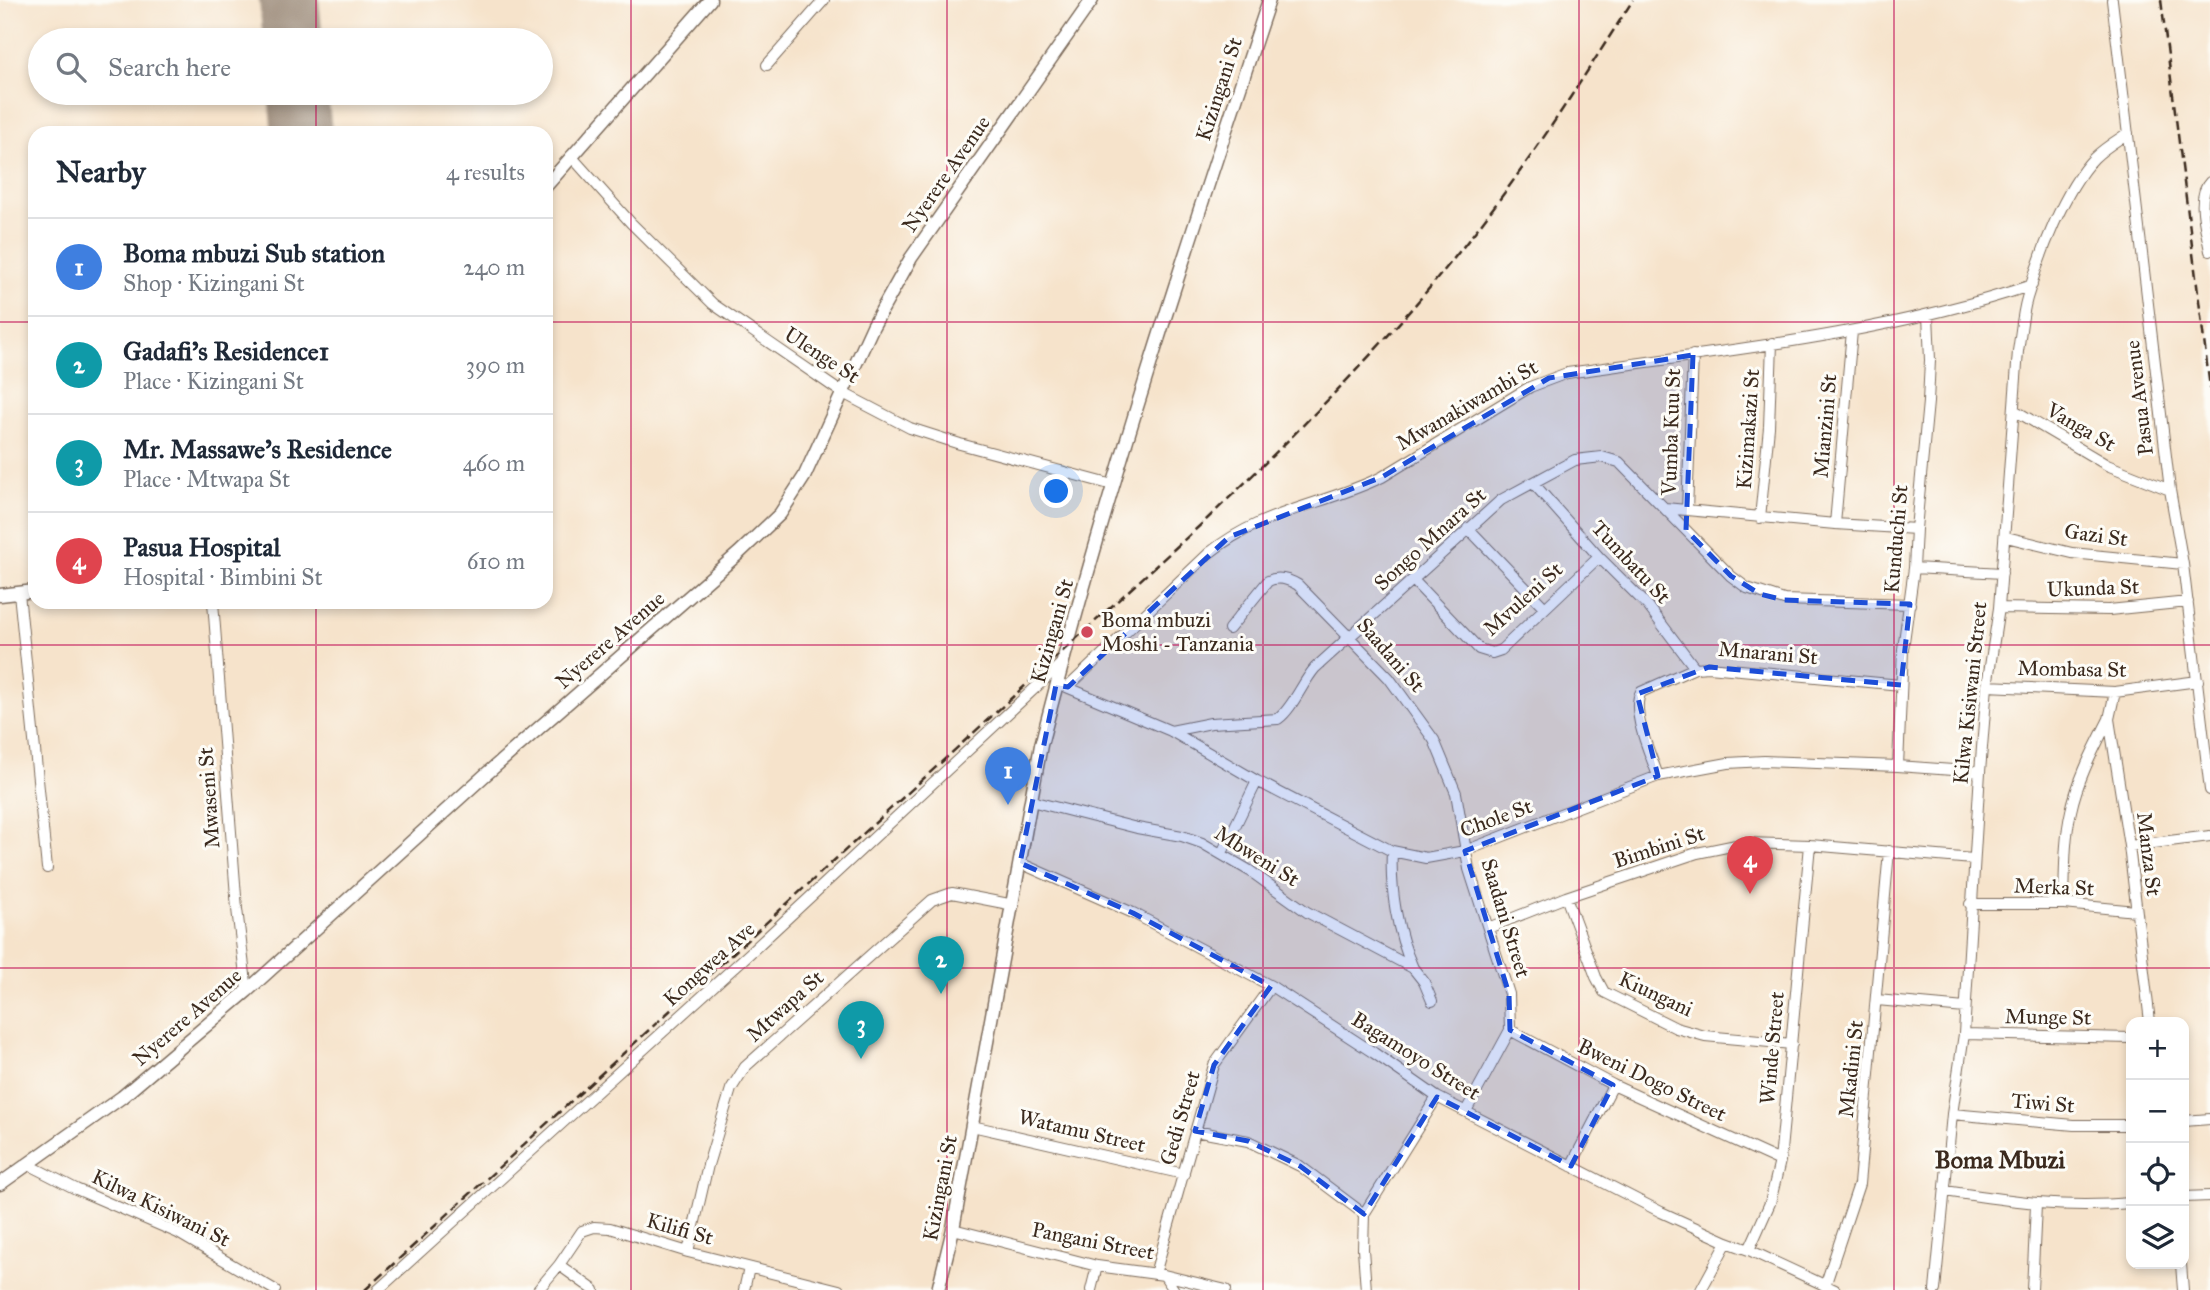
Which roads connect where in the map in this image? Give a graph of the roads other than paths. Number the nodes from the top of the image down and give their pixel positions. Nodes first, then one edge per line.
1 (710, 0) edge
2 (824, 0) edge
3 (1092, 0) edge
4 (1269, 0) edge
5 (2112, 0) edge
6 (767, 65) dead end
7 (2128, 133) junction
8 (571, 156) junction
9 (553, 178) edge
10 (2210, 182) edge
11 (2210, 251) edge
12 (2032, 285) junction
13 (1928, 315) junction
14 (1852, 331) junction
15 (1772, 343) junction
16 (1693, 355) junction
17 (841, 392) junction
18 (2014, 411) junction
19 (1534, 484) junction
20 (1113, 485) junction
21 (2170, 490) junction
22 (1665, 508) junction
23 (1687, 510) junction
24 (1760, 518) junction
25 (1835, 524) junction
26 (1468, 528) junction
27 (1916, 529) junction
28 (2006, 537) junction
29 (1599, 556) junction
30 (2183, 564) junction
31 (1914, 568) junction
32 (2003, 573) junction
33 (1413, 580) junction
34 (28, 592) edge
35 (19, 593) junction
36 (0, 595) edge
37 (2188, 602) junction
38 (1910, 604) junction
39 (1545, 607) junction
40 (1999, 608) junction
41 (215, 609) edge
42 (1228, 629) dead end
43 (1350, 636) junction
44 (1063, 662) junction
45 (1695, 668) junction
46 (2198, 681) junction
47 (1901, 685) junction
48 (1062, 686) junction
49 (1987, 686) junction
50 (2115, 692) junction
51 (2109, 719) junction
52 (1171, 731) junction
53 (1898, 766) junction
54 (1980, 772) junction
55 (1658, 776) junction
56 (1257, 781) junction
57 (2210, 790) edge
58 (1031, 801) junction
59 (2210, 836) edge
60 (1810, 845) junction
61 (2129, 846) junction
62 (1465, 850) junction
63 (1392, 851) junction
64 (1889, 851) junction
65 (1222, 853) junction
66 (1973, 859) junction
67 (1020, 863) junction
68 (47, 867) dead end
69 (1566, 897) junction
70 (1970, 904) junction
71 (2064, 904) junction
72 (1014, 905) junction
73 (2136, 911) junction
74 (1488, 928) junction
75 (1413, 968) junction
76 (1271, 986) junction
77 (247, 991) junction
78 (1432, 1000) dead end
79 (1877, 1000) junction
80 (1965, 1008) junction
81 (2149, 1017) edge
82 (1510, 1030) junction
83 (1964, 1034) junction
84 (2126, 1038) edge
85 (1792, 1044) junction
86 (1613, 1085) junction
87 (1437, 1097) junction
88 (1466, 1111) junction
89 (1952, 1114) junction
90 (2210, 1119) edge
91 (2189, 1121) edge
92 (2126, 1125) edge
93 (972, 1126) junction
94 (1195, 1131) junction
95 (1780, 1161) junction
96 (29, 1165) junction
97 (1571, 1166) junction
98 (1184, 1174) junction
99 (1, 1183) edge
100 (1945, 1191) junction
101 (2210, 1196) edge
102 (2189, 1197) edge
103 (2126, 1203) edge
104 (2036, 1205) junction
105 (1364, 1214) junction
106 (953, 1229) junction
107 (1727, 1242) junction
108 (1749, 1250) junction
109 (688, 1252) junction
110 (559, 1265) junction
111 (1097, 1266) junction
112 (750, 1268) junction
113 (2181, 1269) edge
114 (1160, 1274) junction
115 (1830, 1288) edge
116 (275, 1290) edge
117 (378, 1290) edge
118 (538, 1290) edge
119 (594, 1290) edge
120 (744, 1290) edge
121 (839, 1290) edge
122 (938, 1290) edge
123 (1091, 1290) edge
124 (1174, 1290) edge
125 (1226, 1290) edge
126 (1366, 1290) edge
127 (1701, 1290) edge
128 (1935, 1290) edge
129 (2032, 1290) edge
130 (2183, 1290) edge

1 - 8 street
2 - 6 street
3 - 17 street, Nyerere Avenue
4 - 20 street, Kizingani St
5 - 7 street, Pasua Avenue
7 - 12 street, Kilwa Kisiwani Street
7 - 21 street, Pasua Avenue
8 - 9 street
8 - 17 street, Ulenge St
10 - 11 street
12 - 13 street, Mwanakiwambi St
12 - 18 street, Kilwa Kisiwani Street
13 - 14 street, Mwanakiwambi St
13 - 27 street, Kunduchi St
14 - 15 street, Mwanakiwambi St
14 - 25 street, Mianzini St
15 - 16 street, Mwanakiwambi St
15 - 24 street, Kizimakazi St
16 - 23 street, Vumba Kuu St
16 - 48 street, Mwanakiwambi St
17 - 20 street, Ulenge St
17 - 77 street, Nyerere Avenue
18 - 21 street, Vanga St
18 - 28 street, Kilwa Kisiwani Street
19 - 22 street, Songo Mnara St
19 - 26 street, Songo Mnara St
19 - 29 street, Tumbatu St
20 - 44 street, Kizingani St
21 - 30 street, Pasua Avenue
22 - 23 street
22 - 38 street, Songo Mnara St
23 - 24 street
24 - 25 street
25 - 27 street
26 - 33 street, Songo Mnara St
26 - 39 street
27 - 31 street, Kunduchi St
28 - 30 street, Gazi St
28 - 32 street, Kilwa Kisiwani Street
29 - 39 street, Mvuleni St
29 - 45 street, Tumbatu St
30 - 37 street, Pasua Avenue
31 - 32 street
31 - 38 street, Kunduchi St
32 - 40 street, Kilwa Kisiwani Street
33 - 39 street, Mvuleni St
33 - 43 street, Songo Mnara St
34 - 35 street
35 - 36 street
35 - 68 street
37 - 40 street, Ukunda St
37 - 46 street, Pasua Avenue
38 - 47 street, Kunduchi St
40 - 49 street, Kilwa Kisiwani Street
41 - 77 street, Mwaseni St
42 - 43 street, Saadani St
43 - 52 street, Songo Mnara St
43 - 62 street, Saadani St
44 - 48 street, Kizingani St
44 - 117 street, Kongwea Ave
45 - 47 street, Mnarani St
45 - 55 street, Mnarani St
46 - 50 street, Mombasa St
46 - 57 street, Pasua Avenue
47 - 53 street, Kunduchi St
48 - 52 street, Chole St
48 - 58 street, Kizingani St
49 - 50 street, Mombasa St
49 - 54 street, Kilwa Kisiwani Street
50 - 51 street, Manza St
51 - 61 street, Manza St
51 - 71 street
52 - 56 street, Chole St
53 - 54 street, Chole St
53 - 55 street, Chole St
54 - 66 street, Kilwa Kisiwani Street
55 - 62 street, Chole St
56 - 63 street, Chole St
56 - 65 street
58 - 65 street, Mbweni St
58 - 67 street, Kizingani St
59 - 61 street
60 - 64 street, Bimbini St
60 - 69 street, Bimbini St
60 - 85 street, Winde Street
61 - 73 street, Manza St
62 - 63 street, Chole St
62 - 74 street, Saadani Street
63 - 75 street
64 - 66 street, Bimbini St
64 - 79 street, Mkadini St
65 - 75 street, Mbweni St
66 - 70 street, Kilwa Kisiwani Street
67 - 72 street, Kizingani St
67 - 76 street, Bagamoyo Street
69 - 74 street, Bimbini St
69 - 85 street, Kiungani
70 - 71 street, Merka St
70 - 80 street, Kilwa Kisiwani Street
71 - 73 street, Merka St
72 - 93 street, Kizingani St
72 - 109 street, Mtwapa St
73 - 81 street, Manza St
74 - 82 street, Saadani Street
75 - 78 street
76 - 87 street, Bagamoyo Street
76 - 94 street, Gedi Street
77 - 96 street, Nyerere Avenue
79 - 80 street
79 - 115 street, Mkadini St
80 - 83 street, Kilwa Kisiwani Street
82 - 86 street, Bweni Dogo Street
82 - 88 street
83 - 84 street, Munge St
83 - 89 street, Kilwa Kisiwani Street
85 - 95 street, Winde Street
86 - 95 street, Bweni Dogo Street
86 - 97 street
87 - 88 street, Bagamoyo Street
87 - 105 street
88 - 97 street, Bagamoyo Street
89 - 92 street, Tiwi St
89 - 100 street, Kilwa Kisiwani Street
90 - 91 street
93 - 98 street, Watamu Street
93 - 106 street, Kizingani St
94 - 98 street, Gedi Street
94 - 105 street
95 - 108 street, Winde Street
96 - 99 street, Nyerere Avenue
96 - 116 street, Kilwa Kisiwani St
97 - 107 street, Bagamoyo Street
98 - 114 street, Gedi Street
100 - 104 street
100 - 128 street, Kilwa Kisiwani Street
101 - 102 street
103 - 104 street
104 - 129 street
105 - 126 street
106 - 111 street, Pangani Street
106 - 122 street, Kizingani St
107 - 108 street, Bagamoyo Street
107 - 127 street
108 - 115 street, Bagamoyo Street
109 - 110 street, Kilifi St
109 - 112 street, Kilifi St
110 - 118 street, Kilifi St
110 - 119 street
111 - 114 street, Pangani Street
111 - 123 street
112 - 120 street
112 - 121 street, Kilifi St
113 - 130 street
114 - 124 street
114 - 125 street, Pangani Street

